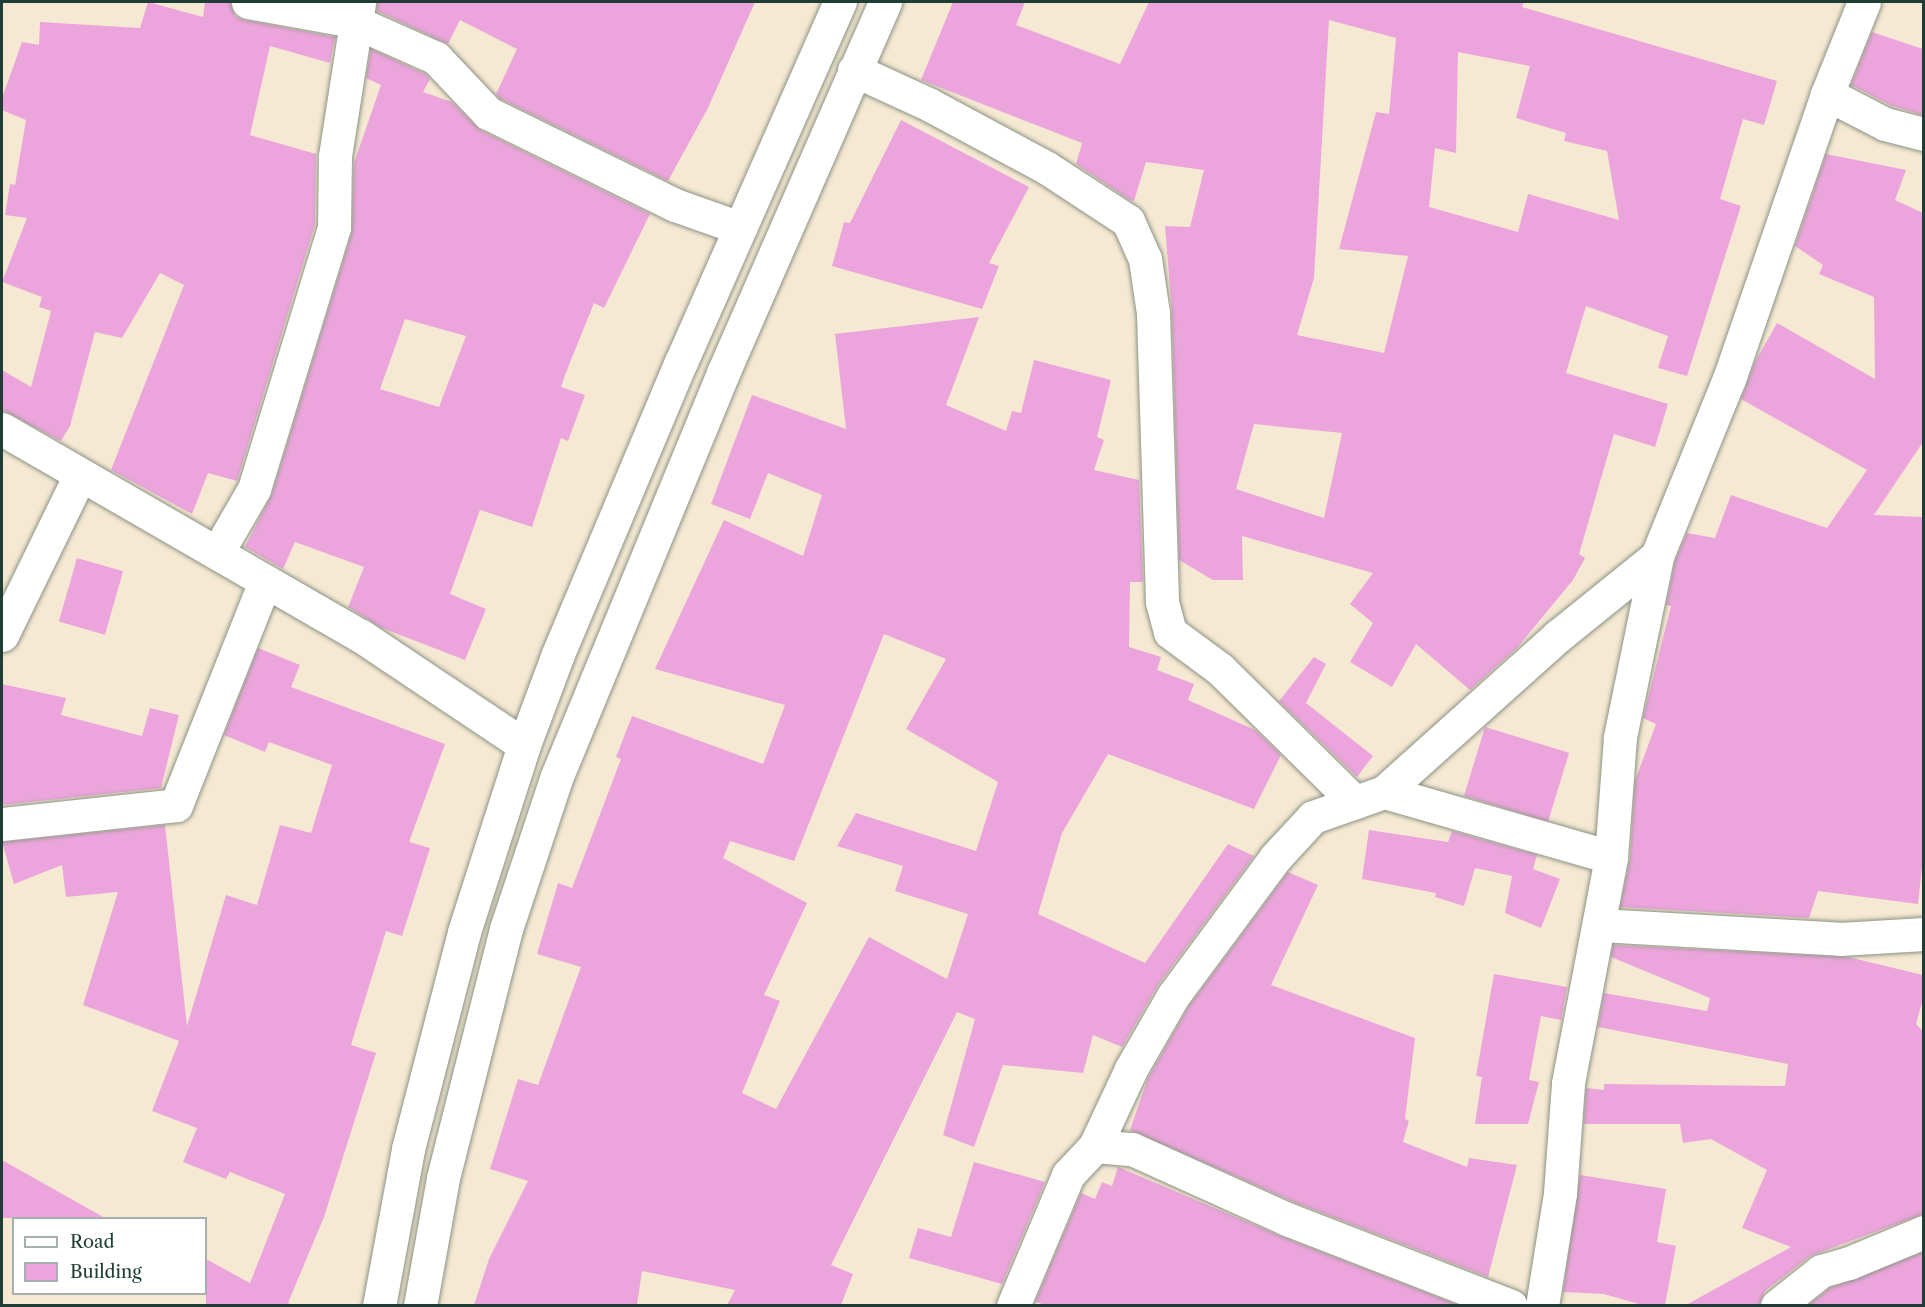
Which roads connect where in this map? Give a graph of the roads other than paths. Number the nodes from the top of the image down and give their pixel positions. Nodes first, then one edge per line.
1 (248, 2) edge
2 (840, 2) edge
3 (885, 2) edge
4 (1864, 2) edge
5 (356, 11) edge
6 (855, 70) junction
7 (1827, 94) junction
8 (1923, 134) edge
9 (740, 228) junction
10 (2, 429) edge
11 (80, 475) junction
12 (217, 553) junction
13 (1657, 556) junction
14 (265, 581) junction
15 (2, 634) edge
16 (524, 745) junction
17 (1370, 797) junction
18 (2, 824) edge
19 (1611, 857) junction
20 (1600, 925) junction
21 (1923, 934) edge
22 (1095, 1146) junction
23 (1923, 1232) edge
24 (379, 1305) edge
25 (420, 1305) edge
26 (1013, 1305) edge
27 (1511, 1305) edge
28 (1542, 1305) edge
29 (1777, 1305) edge

1 - 5 street
2 - 9 street
3 - 6 street
4 - 7 street
5 - 9 street
5 - 12 street
6 - 17 street
6 - 25 street
7 - 8 street
7 - 13 street
9 - 16 street
10 - 11 street
11 - 12 street
11 - 15 street
12 - 14 street
13 - 17 street
13 - 19 street
14 - 16 street
14 - 18 street
16 - 24 street
17 - 19 street
17 - 22 street
19 - 20 street
20 - 21 street
20 - 28 street
22 - 26 street
22 - 27 street
23 - 29 street

